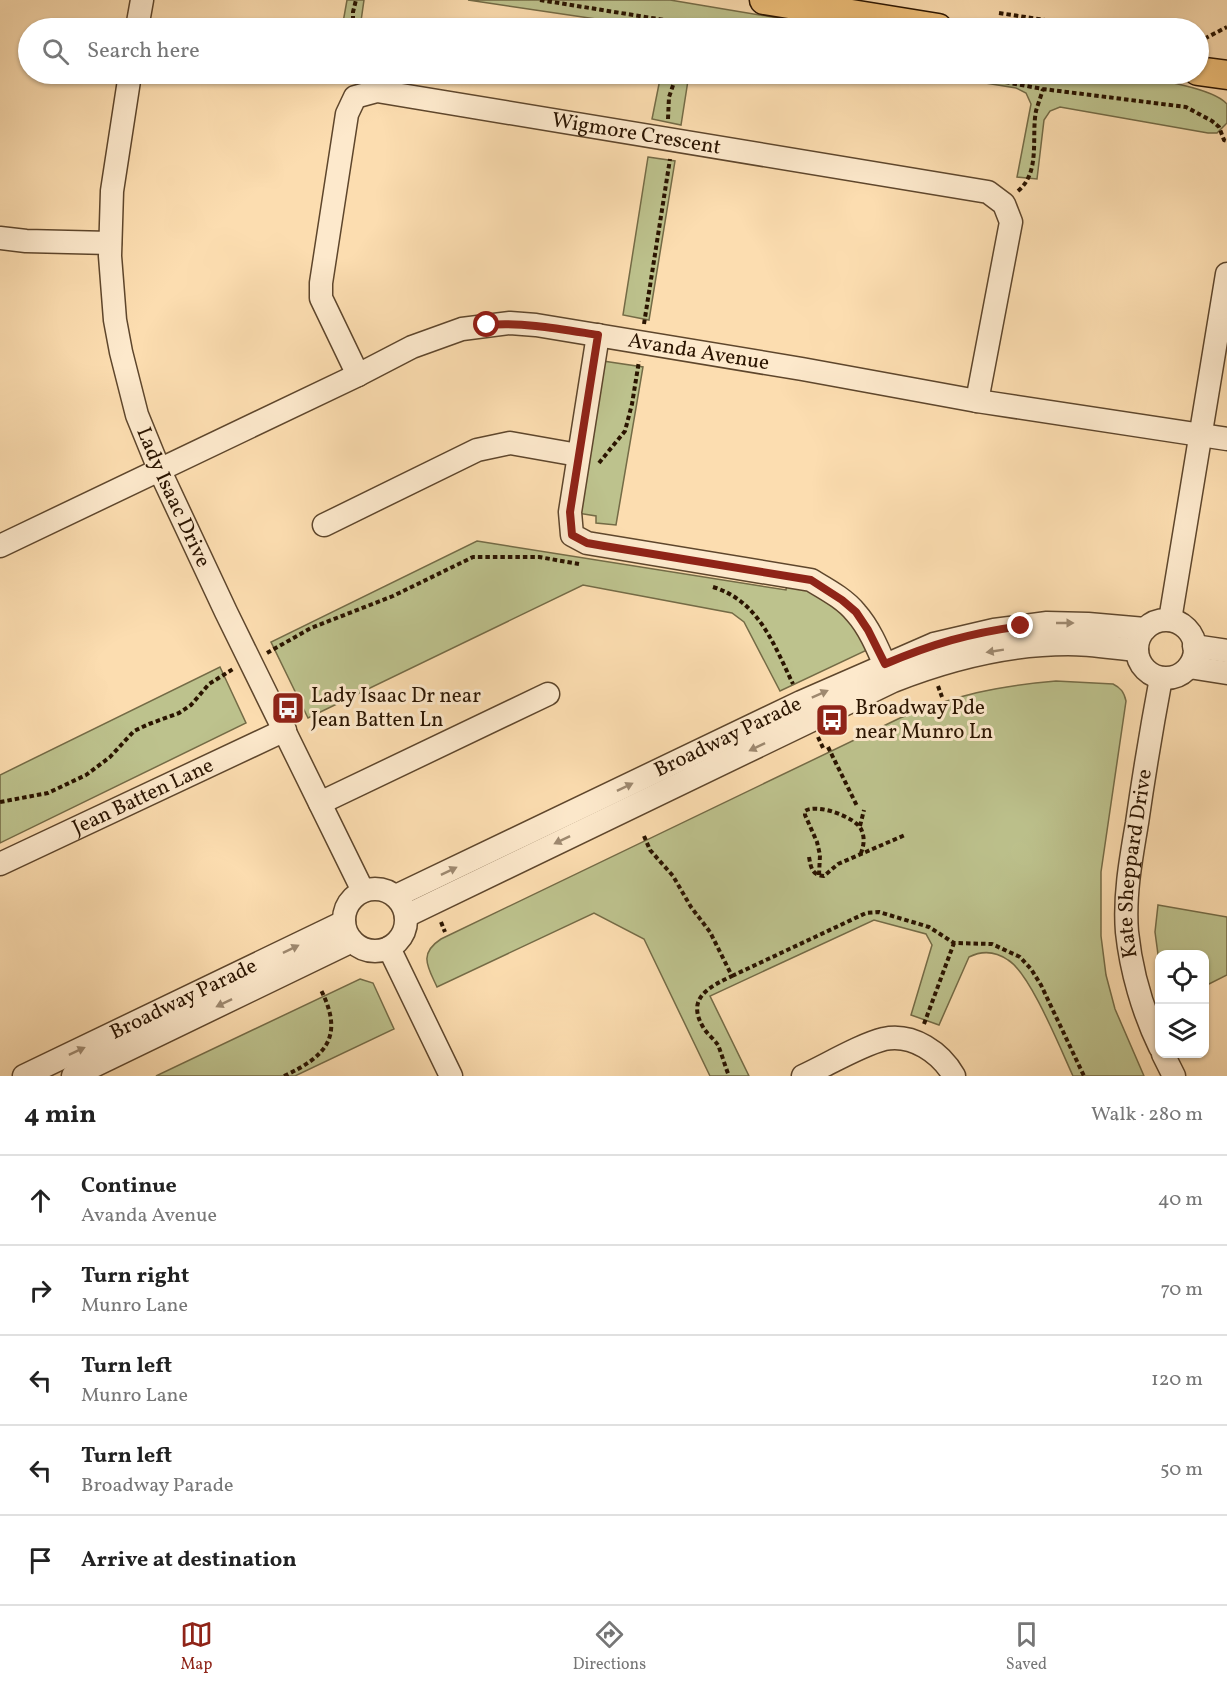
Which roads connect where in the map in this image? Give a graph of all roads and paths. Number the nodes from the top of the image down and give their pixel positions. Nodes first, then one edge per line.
1 (142, 0) edge
2 (356, 0) edge
3 (540, 0) edge
4 (764, 0) edge
5 (999, 13) dead end
6 (139, 18) edge
7 (353, 18) edge
8 (640, 18) edge
9 (876, 18) edge
10 (1032, 18) edge
11 (1227, 27) edge
12 (1209, 36) edge
13 (1209, 73) edge
14 (1227, 75) edge
15 (128, 84) edge
16 (674, 84) edge
17 (1020, 84) edge
18 (1043, 88) junction
19 (673, 140) junction
20 (1227, 141) edge
21 (1004, 204) junction
22 (0, 238) edge
23 (110, 243) junction
24 (1227, 274) edge
25 (598, 335) junction
26 (641, 342) junction
27 (358, 375) junction
28 (976, 401) junction
29 (1201, 434) junction
30 (1227, 439) edge
31 (579, 455) junction
32 (159, 470) junction
33 (594, 472) dead end
34 (324, 525) dead end
35 (0, 546) edge
36 (586, 565) dead end
37 (711, 586) dead end
38 (1170, 620) junction
39 (1141, 640) junction
40 (1227, 651) edge
41 (1192, 657) junction
42 (249, 661) junction
43 (889, 673) junction
44 (1227, 673) edge
45 (1161, 678) junction
46 (548, 694) dead end
47 (806, 712) junction
48 (285, 730) junction
49 (0, 802) edge
50 (320, 803) junction
51 (856, 806) dead end
52 (864, 810) dead end
53 (860, 827) junction
54 (644, 836) dead end
55 (905, 836) dead end
56 (861, 853) junction
57 (809, 857) dead end
58 (0, 864) edge
59 (819, 875) junction
60 (363, 891) junction
61 (401, 906) junction
62 (348, 932) junction
63 (954, 943) junction
64 (389, 948) junction
65 (732, 976) junction
66 (321, 990) dead end
67 (1155, 1034) edge
68 (917, 1043) junction
69 (1165, 1058) edge
70 (24, 1076) edge
71 (73, 1076) edge
72 (284, 1076) edge
73 (451, 1076) edge
74 (729, 1076) edge
75 (803, 1076) edge
76 (954, 1076) edge
77 (1083, 1076) edge
78 (1174, 1076) edge

1 - 6 street
2 - 7 path
3 - 8 path
4 - 9 main road
5 - 10 path
11 - 12 path
13 - 14 main road
15 - 23 street, Lady Isaac Drive
16 - 19 path
17 - 18 path
18 - 20 path
18 - 21 path
19 - 21 street, Wigmore Crescent
19 - 26 path
19 - 27 street, Wigmore Crescent
21 - 28 street
22 - 23 street
23 - 32 street, Lady Isaac Drive
24 - 29 street
25 - 26 street, Avanda Avenue
25 - 27 street, Avanda Avenue
25 - 31 street
26 - 28 street, Avanda Avenue
26 - 33 path
27 - 32 street, Avanda Avenue
28 - 29 street, Avanda Avenue
29 - 30 street, Avanda Avenue
29 - 38 street
31 - 34 street
31 - 43 street
32 - 35 street, Avanda Avenue
32 - 42 street, Lady Isaac Drive
36 - 42 path
37 - 47 path
38 - 39 street
38 - 41 street
39 - 43 street, Broadway Parade
39 - 45 street
40 - 41 street
41 - 44 street
41 - 45 street
42 - 48 street, Lady Isaac Drive
42 - 49 path
43 - 47 street, Broadway Parade
45 - 67 street, Kate Sheppard Drive
46 - 50 street
47 - 51 path
47 - 61 street, Broadway Parade
48 - 50 street, Lady Isaac Drive
48 - 58 street, Jean Batten Lane
50 - 60 street, Lady Isaac Drive
52 - 53 path
53 - 56 path
53 - 59 path
54 - 65 path
55 - 56 path
56 - 59 path
57 - 59 path
60 - 61 street
60 - 62 street
61 - 64 street
62 - 64 street
70 -> 62 street, Broadway Parade
62 -> 71 street, Broadway Parade
63 - 65 path
63 - 68 path
63 - 77 path
64 - 73 street
65 - 74 path
66 - 72 path
68 - 75 street
68 - 76 street
69 - 78 street

